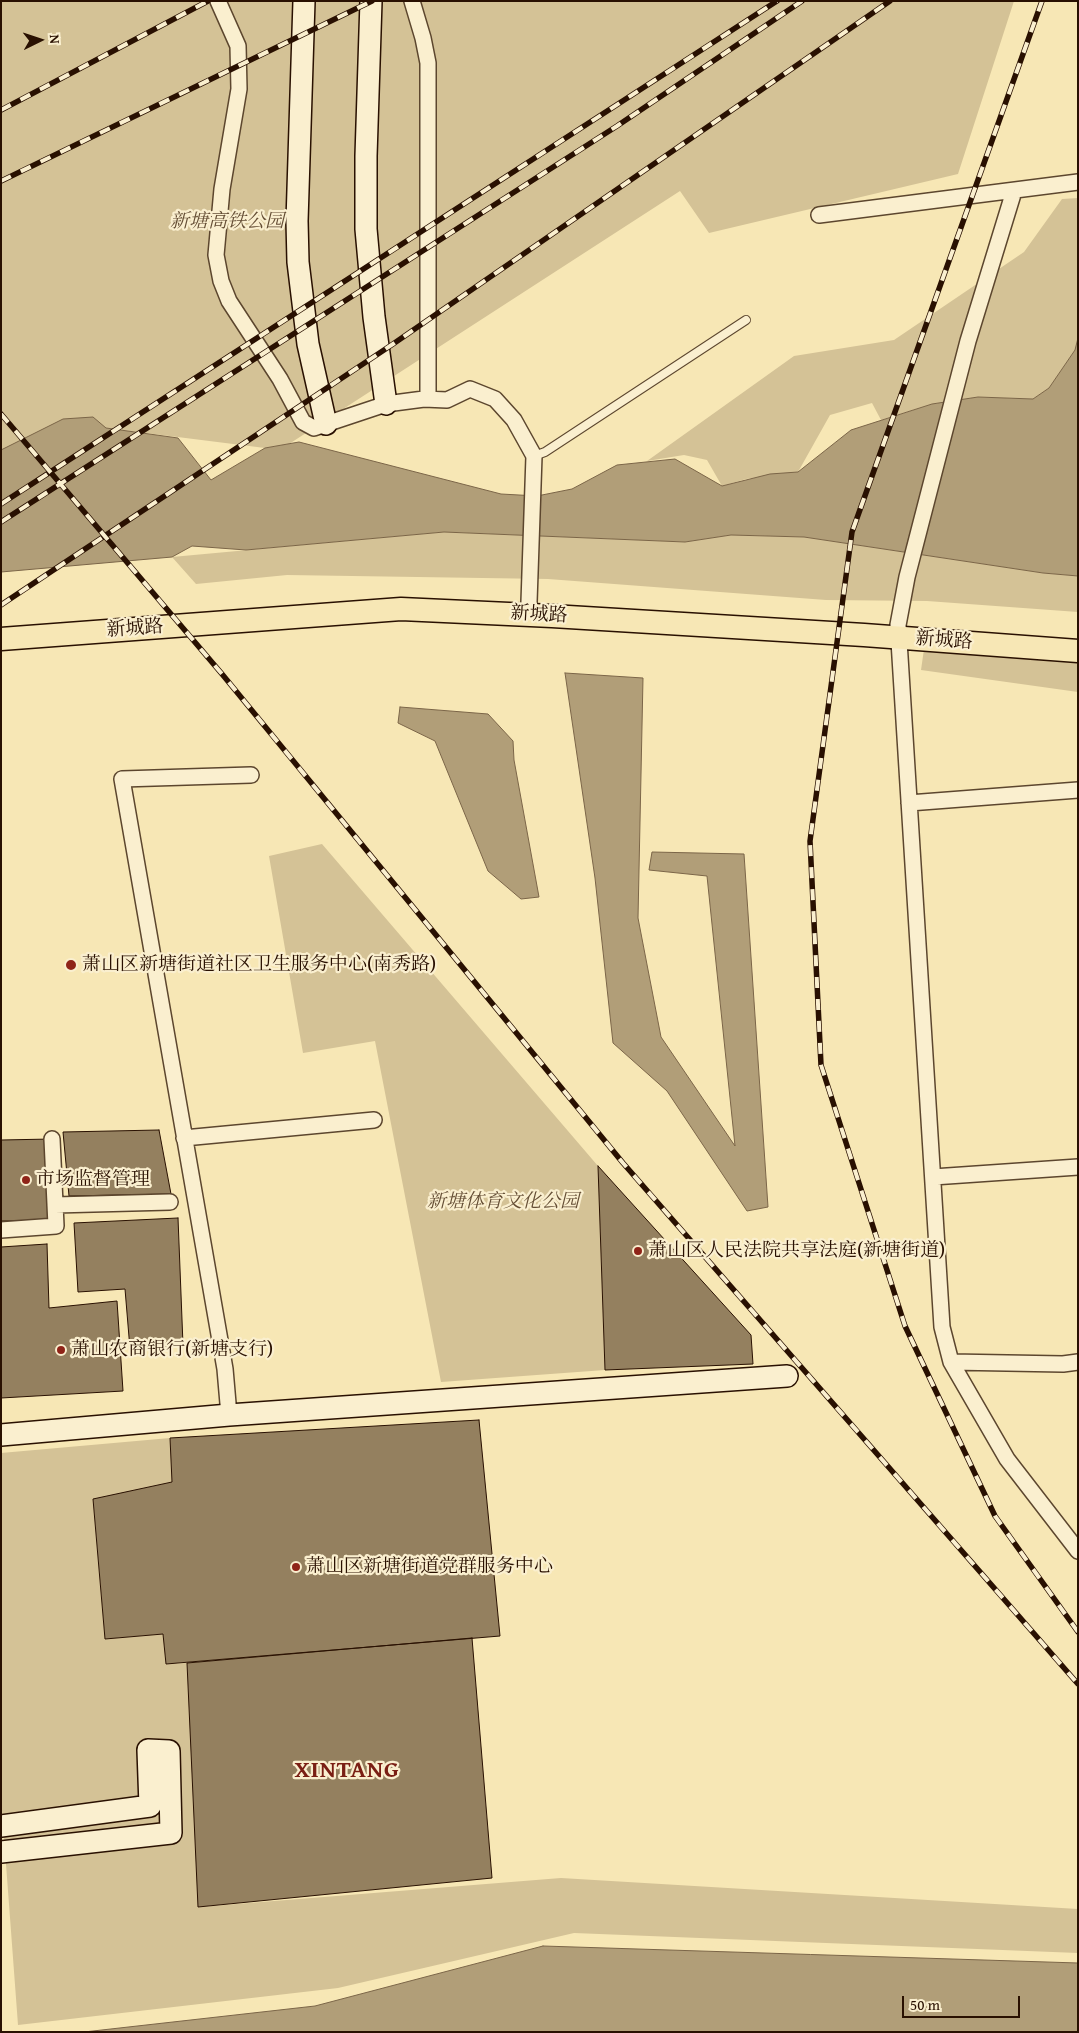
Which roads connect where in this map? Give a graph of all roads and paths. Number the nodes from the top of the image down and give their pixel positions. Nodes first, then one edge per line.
1 (218, 1) edge
2 (304, 1) edge
3 (371, 1) edge
4 (412, 1) edge
5 (1078, 182) edge
6 (1014, 190) junction
7 (819, 215) dead end
8 (746, 320) dead end
9 (428, 399) junction
10 (386, 404) junction
11 (326, 424) junction
12 (534, 456) junction
13 (529, 602) junction
14 (1, 626) edge
15 (899, 631) junction
16 (1, 639) edge
17 (1078, 639) edge
18 (1078, 651) edge
19 (251, 775) dead end
20 (1078, 790) edge
21 (909, 802) junction
22 (374, 1120) dead end
23 (184, 1138) junction
24 (52, 1139) dead end
25 (1078, 1167) edge
26 (933, 1177) junction
27 (170, 1202) dead end
28 (55, 1205) junction
29 (1, 1230) edge
30 (950, 1362) junction
31 (1078, 1362) edge
32 (787, 1376) dead end
33 (229, 1416) junction
34 (1, 1434) edge
35 (1078, 1551) edge
36 (1, 1826) edge
37 (1, 1852) edge

1 - 11 street
2 - 11 street
3 - 10 street
4 - 9 street
5 - 6 street
6 - 7 street
6 - 15 street
8 - 12 lane
9 - 10 street
9 - 12 street
10 - 11 street
12 - 13 street
13 - 14 main road, 新城路
13 - 15 main road, 新城路
15 - 16 main road, 新城路
15 - 17 main road, 新城路
15 - 18 main road, 新城路
15 - 21 street
19 - 23 street
20 - 21 street
21 - 26 street
22 - 23 street
23 - 33 street
24 - 28 street
25 - 26 street
26 - 30 street
27 - 28 street
28 - 29 street
30 - 31 street
30 - 35 street
32 - 33 street
33 - 34 street
36 - 37 street

